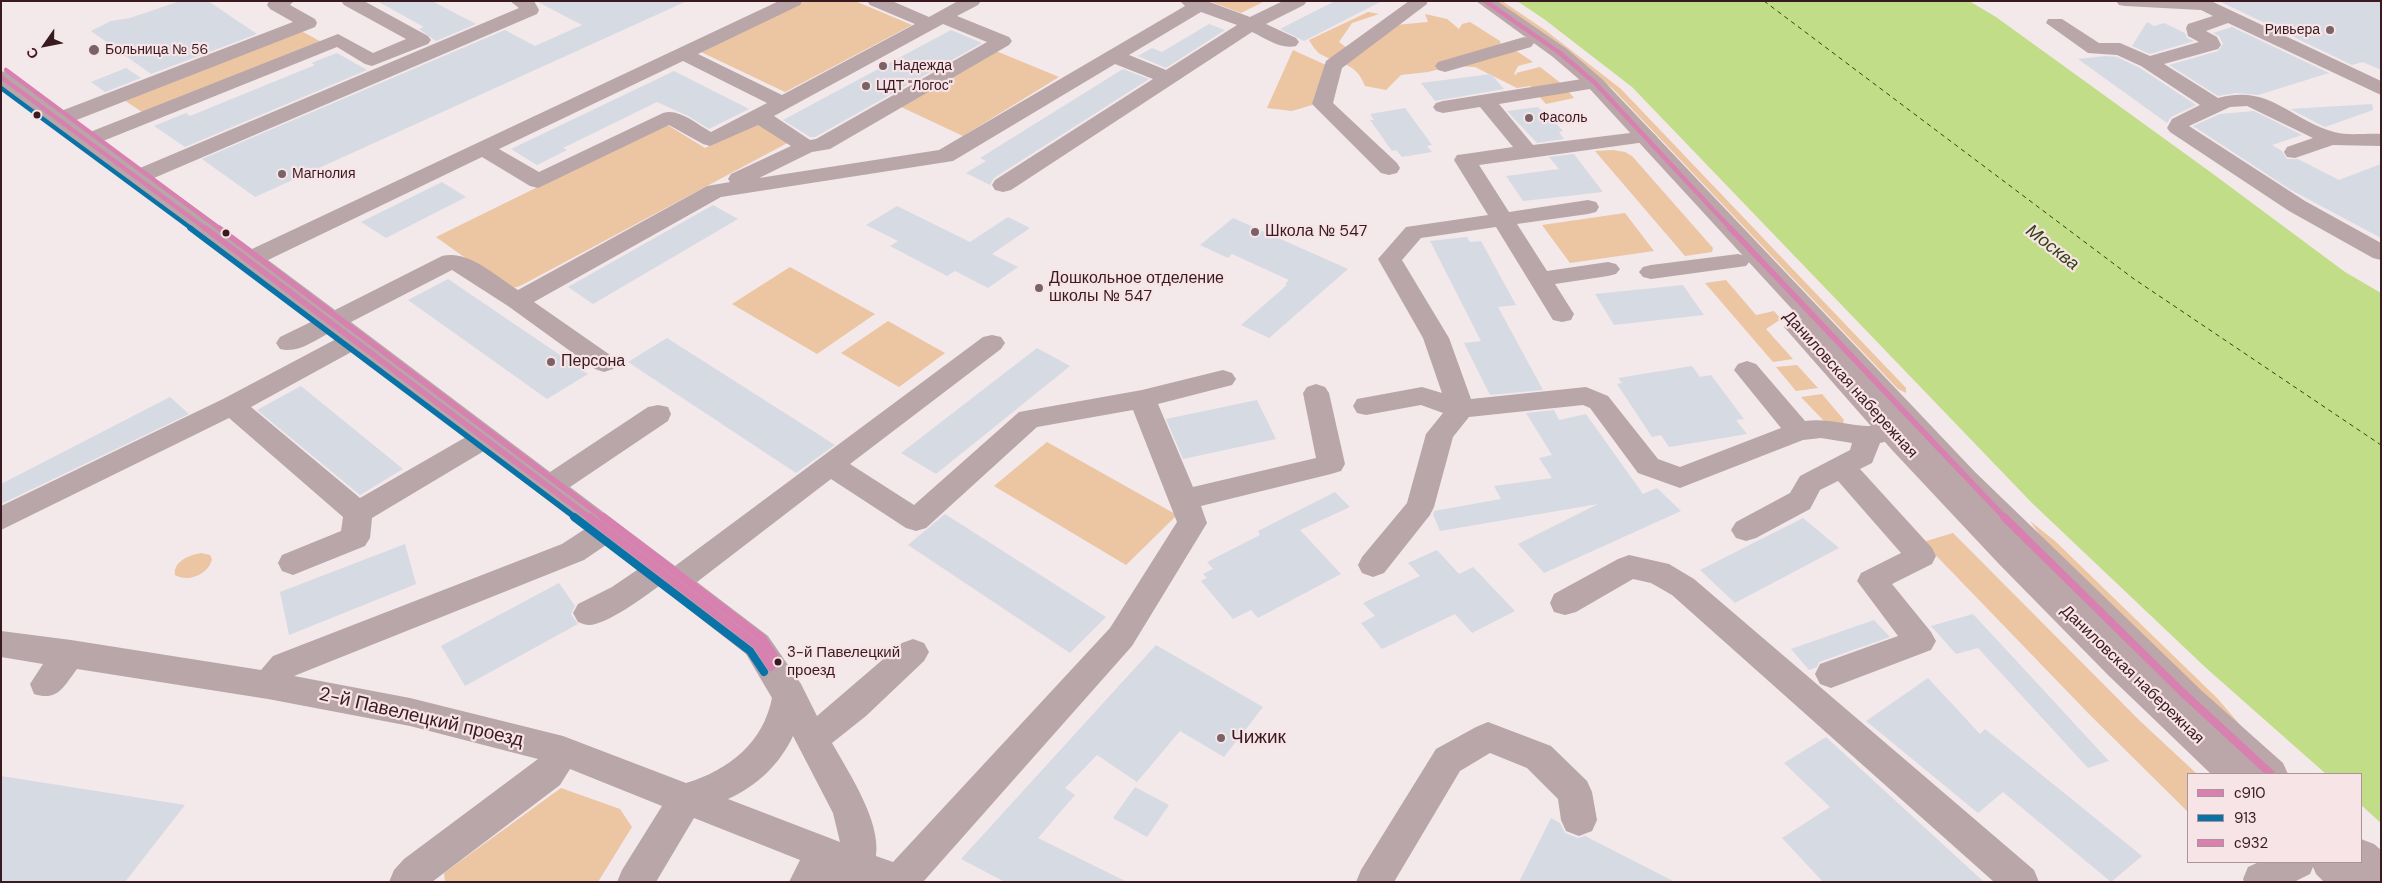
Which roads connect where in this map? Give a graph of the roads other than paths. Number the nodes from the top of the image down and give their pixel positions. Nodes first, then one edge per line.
1 (286, 1) edge
2 (350, 1) edge
3 (519, 1) edge
4 (794, 1) edge
5 (876, 1) edge
6 (972, 1) edge
7 (1298, 1) edge
8 (1418, 1) edge
9 (1462, 1) edge
10 (1485, 1) edge
11 (2125, 1) edge
12 (1195, 3) edge
13 (2200, 3) edge
14 (2229, 17) junction
15 (935, 20) junction
16 (308, 23) junction
17 (2055, 23) dead end
18 (1251, 24) junction
19 (338, 40) junction
20 (1289, 42) dead end
21 (1524, 43) junction
22 (683, 54) junction
23 (1113, 56) junction
24 (2148, 62) junction
25 (1445, 66) dead end
26 (2350, 74) junction
27 (1, 77) edge
28 (1168, 78) junction
29 (1586, 84) junction
30 (2322, 84) dead end
31 (2381, 89) edge
32 (1486, 100) junction
33 (782, 103) junction
34 (2216, 106) junction
35 (1442, 107) dead end
36 (759, 116) junction
37 (60, 120) junction
38 (1637, 138) junction
39 (2331, 139) junction
40 (88, 140) junction
41 (2381, 140) edge
42 (806, 147) junction
43 (483, 149) junction
44 (1528, 152) junction
45 (2295, 152) dead end
46 (1389, 168) dead end
47 (138, 177) junction
48 (1003, 185) dead end
49 (716, 191) junction
50 (1588, 207) dead end
51 (1501, 218) junction
52 (2381, 253) edge
53 (251, 259) junction
54 (1738, 261) junction
55 (1608, 269) dead end
56 (1651, 272) dead end
57 (1540, 279) junction
58 (517, 301) junction
59 (1562, 314) dead end
60 (333, 321) junction
61 (356, 339) junction
62 (289, 343) dead end
63 (992, 343) dead end
64 (604, 363) dead end
65 (1747, 370) dead end
66 (1222, 379) dead end
67 (1316, 393) dead end
68 (1142, 399) junction
69 (232, 406) junction
70 (1366, 406) dead end
71 (1461, 409) junction
72 (658, 414) dead end
73 (1799, 431) junction
74 (1890, 431) junction
75 (487, 437) junction
76 (830, 465) junction
77 (1842, 467) junction
78 (550, 486) junction
79 (1184, 500) junction
80 (358, 514) junction
81 (1, 520) edge
82 (607, 530) junction
83 (1746, 530) dead end
84 (293, 563) dead end
85 (1373, 565) dead end
86 (667, 576) junction
87 (1565, 603) dead end
88 (589, 613) dead end
89 (1, 644) edge
90 (913, 652) dead end
91 (72, 653) junction
92 (1831, 674) dead end
93 (46, 684) dead end
94 (268, 685) junction
95 (789, 694) junction
96 (813, 739) junction
97 (563, 751) junction
98 (2233, 773) edge
99 (2270, 773) edge
100 (686, 799) junction
101 (1579, 820) dead end
102 (2362, 857) edge
103 (2295, 863) edge
104 (2330, 863) edge
105 (833, 870) edge
106 (2381, 874) edge
107 (2262, 879) dead end
108 (407, 882) edge
109 (635, 882) edge
110 (899, 882) edge
111 (1374, 882) edge
112 (2021, 882) edge
113 (2351, 882) edge

1 - 16 street
2 - 19 street
3 - 47 street
4 - 22 street
5 - 15 street
6 - 15 street
7 - 18 street
8 - 46 street
9 - 21 main road, Даниловская набережная
10 - 29 main road, Даниловская набережная
11 - 13 street
12 - 18 street
12 - 23 street
13 - 14 street
14 - 24 street
14 - 26 street
15 - 33 street
15 - 42 street
16 - 19 street
16 - 37 street
17 - 24 street
18 - 20 street
18 - 28 street
19 - 40 street
21 - 25 street
21 - 29 main road, Даниловская набережная
22 - 33 street
22 - 43 street
23 - 28 street
23 - 49 street
24 - 34 street
26 - 30 street
26 - 31 street
27 - 37 street
28 - 48 street
29 - 32 street
29 - 38 main road, Даниловская набережная
32 - 35 street
32 - 44 street
33 - 36 street
34 - 39 street
34 - 52 street
36 - 42 street
36 - 43 street
37 - 40 street
38 - 44 street
38 - 54 main road, Даниловская набережная
38 - 74 main road, Даниловская набережная
39 - 41 street
39 - 45 street
40 - 47 street
42 - 49 street
43 - 53 street
44 - 51 street
47 - 53 street
49 - 58 street
50 - 51 street
51 - 57 street
51 - 71 street
53 - 60 street
54 - 56 street
54 - 74 main road, Даниловская набережная
55 - 57 street
57 - 59 street
58 - 60 street
58 - 64 street
60 - 61 street
60 - 62 street
61 - 69 street
61 - 75 street
63 - 76 street
65 - 73 street
66 - 68 street
67 - 79 street
68 - 76 street
68 - 79 street
69 - 80 street
69 - 81 street
70 - 71 street
71 - 73 street
71 - 85 street
72 - 78 street
73 - 74 street
74 - 77 street
74 - 98 main road, Даниловская набережная
74 - 99 main road, Даниловская набережная
75 - 78 street
75 - 80 street
76 - 86 street
77 - 83 street
77 - 92 street
78 - 82 street
79 - 110 street
80 - 84 street
82 - 86 street
82 - 94 street
86 - 88 street
86 - 95 street
87 - 112 street
89 - 91 street, 2-й Павелецкий проезд
90 - 96 street
91 - 93 street
91 - 94 street, 2-й Павелецкий проезд
94 - 97 street, 2-й Павелецкий проезд
95 - 96 street
95 - 100 street
96 - 105 street
97 - 100 street, 2-й Павелецкий проезд
97 - 108 street
100 - 105 street, 2-й Павелецкий проезд
100 - 109 street
101 - 111 street
102 - 106 main road
103 - 107 street
104 - 113 main road
105 - 110 street, 2-й Павелецкий проезд

